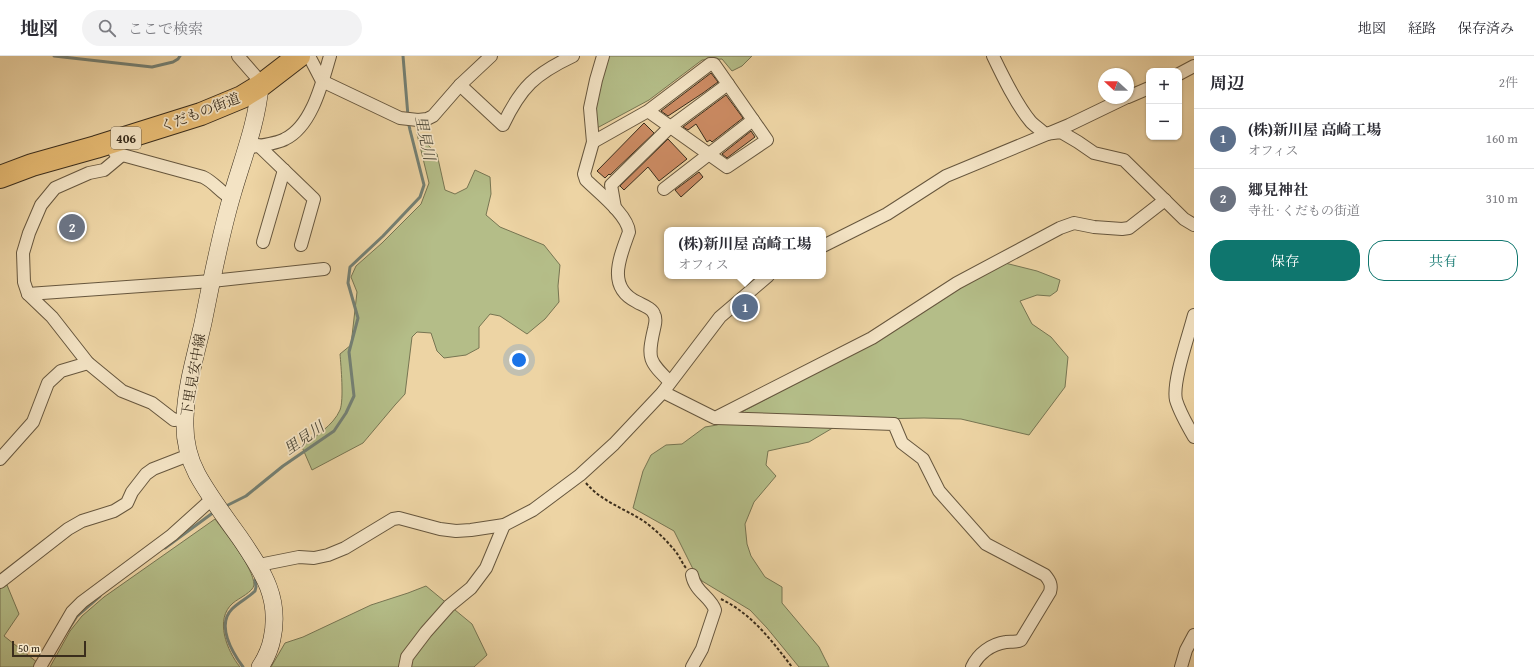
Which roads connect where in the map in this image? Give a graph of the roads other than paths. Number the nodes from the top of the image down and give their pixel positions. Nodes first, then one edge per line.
1 (238, 56) edge
2 (299, 56) edge
3 (309, 56) edge
4 (330, 56) edge
5 (491, 56) edge
6 (572, 56) edge
7 (603, 56) edge
8 (993, 56) edge
9 (1194, 66) edge
10 (1182, 72) edge
11 (322, 81) junction
12 (728, 84) junction
13 (460, 85) junction
14 (260, 86) junction
15 (1146, 89) edge
16 (1134, 94) edge
17 (1112, 104) edge
18 (648, 111) junction
19 (753, 120) junction
20 (670, 127) junction
21 (1045, 134) junction
22 (593, 142) junction
23 (252, 146) junction
24 (96, 147) junction
25 (707, 154) junction
26 (122, 155) junction
27 (6, 170) edge
28 (284, 170) junction
29 (664, 188) dead end
30 (231, 198) junction
31 (1165, 200) junction
32 (615, 208) junction
33 (1194, 225) edge
34 (263, 242) dead end
35 (826, 244) edge
36 (301, 245) dead end
37 (324, 269) dead end
38 (764, 279) edge
39 (212, 281) junction
40 (28, 294) junction
41 (1194, 315) edge
42 (88, 363) junction
43 (667, 387) junction
44 (715, 418) junction
45 (185, 419) junction
46 (1194, 437) edge
47 (189, 455) junction
48 (0, 459) edge
49 (217, 504) junction
50 (504, 524) junction
51 (259, 565) junction
52 (692, 575) dead end
53 (0, 582) edge
54 (1194, 635) edge
55 (40, 667) edge
56 (260, 667) edge
57 (405, 667) edge
58 (692, 667) edge
59 (972, 667) edge
60 (1181, 667) edge

1 - 14 street
2 - 14 highway, くだもの街道 / 406
3 - 11 street
4 - 11 street
5 - 13 street
6 - 13 street
7 - 22 street
8 - 21 street
9 - 10 street
11 - 13 street
11 - 23 street
12 - 18 street
12 - 19 street
12 - 20 street
14 - 23 main road, 下里見安中線
14 - 24 highway, くだもの街道 / 406
15 - 16 street
17 - 21 street
18 - 20 street
18 - 22 street
19 - 25 street
19 - 25 street
20 - 25 street
20 - 32 street
21 - 31 street
21 - 35 street
22 - 32 street
23 - 28 street
23 - 30 main road, 下里見安中線
24 - 26 street
24 - 27 highway, くだもの街道 / 406
25 - 29 street
26 - 30 street
26 - 40 street
28 - 34 street
28 - 36 street
30 - 39 main road, 下里見安中線
31 - 33 street
31 - 44 street
32 - 43 street
37 - 39 street
38 - 43 street
39 - 40 street
39 - 45 main road, 下里見安中線
40 - 42 street
41 - 46 street
42 - 45 street
42 - 48 street
43 - 44 street
43 - 50 street
44 - 59 street
45 - 47 main road, 下里見安中線
47 - 49 main road, 下里見安中線
47 - 53 street
49 - 51 main road, 下里見安中線
49 - 55 street
50 - 51 street
50 - 57 street
51 - 56 main road, 下里見安中線
52 - 58 street
54 - 60 street

